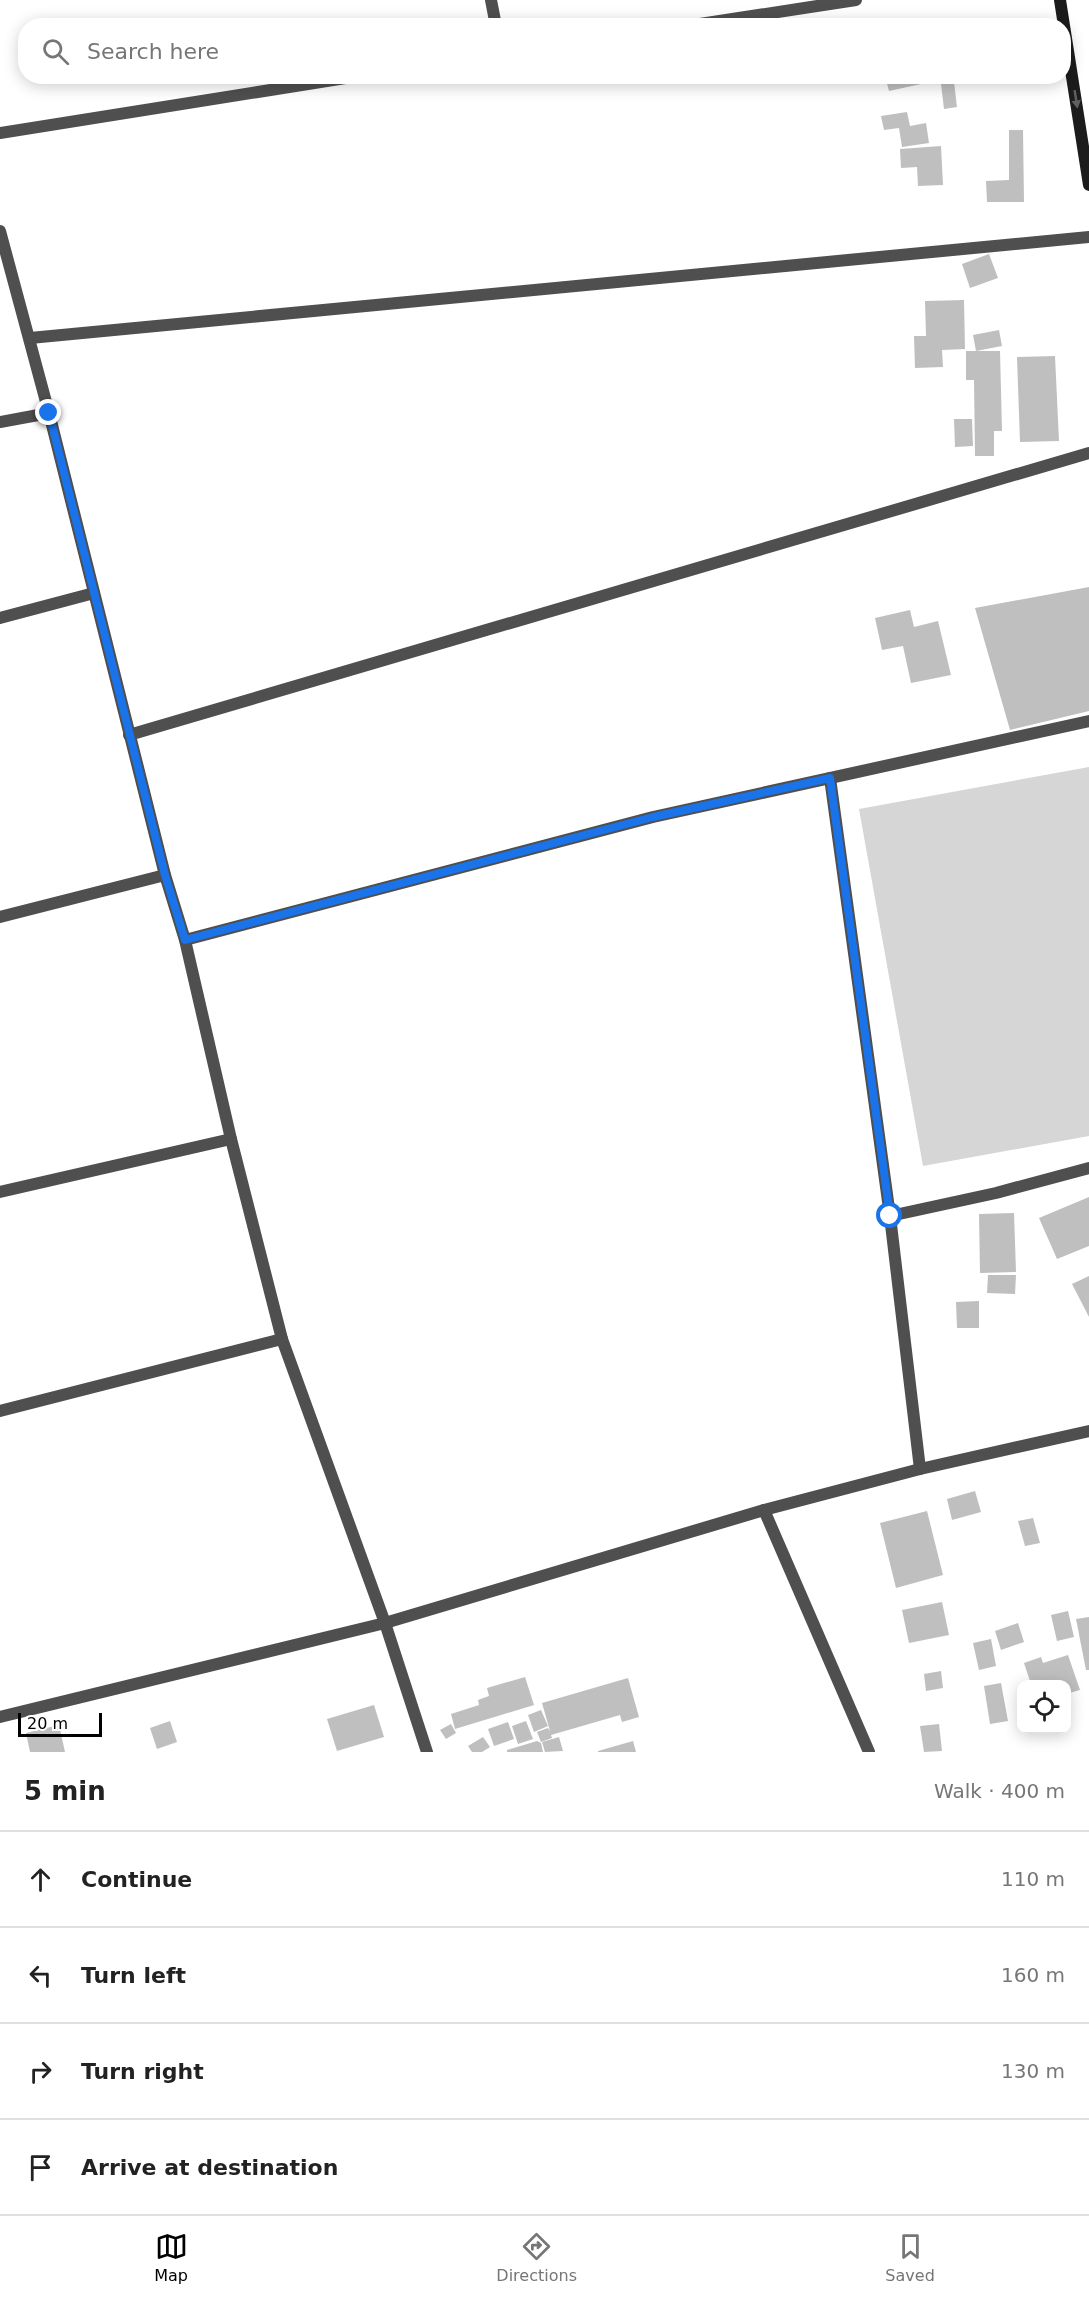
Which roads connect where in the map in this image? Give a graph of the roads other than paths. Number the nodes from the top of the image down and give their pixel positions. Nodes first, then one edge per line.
1 (491, 0) edge
2 (856, 0) edge
3 (1060, 0) edge
4 (494, 18) edge
5 (739, 18) edge
6 (1063, 18) edge
7 (1071, 70) edge
8 (308, 84) edge
9 (0, 133) edge
10 (1089, 185) edge
11 (0, 231) edge
12 (1089, 237) edge
13 (30, 338) junction
14 (49, 413) junction
15 (0, 422) edge
16 (1089, 453) edge
17 (94, 594) junction
18 (0, 618) edge
19 (1089, 721) edge
20 (129, 735) junction
21 (830, 778) junction
22 (165, 875) junction
23 (0, 917) edge
24 (185, 940) junction
25 (231, 1139) junction
26 (1089, 1168) edge
27 (0, 1192) edge
28 (890, 1216) junction
29 (282, 1339) junction
30 (0, 1411) edge
31 (1089, 1431) edge
32 (920, 1469) junction
33 (764, 1510) junction
34 (386, 1623) junction
35 (0, 1717) edge
36 (427, 1752) edge
37 (869, 1752) edge

1 - 4 street
2 - 5 street
3 -> 6 street
7 -> 10 street
8 - 9 street
11 - 13 street
12 - 13 street
13 - 14 street
14 - 15 street
14 - 17 street
16 - 20 street
17 - 18 street
17 - 20 street
19 - 21 street
20 - 22 street
21 - 24 street
21 - 28 street
22 - 23 street
22 - 24 street
24 - 25 street
25 - 27 street
25 - 29 street
26 - 28 street
28 - 32 street
29 - 30 street
29 - 34 street
31 - 32 street
32 - 33 street
33 - 34 street
33 - 37 street
34 - 35 street
34 - 36 street

